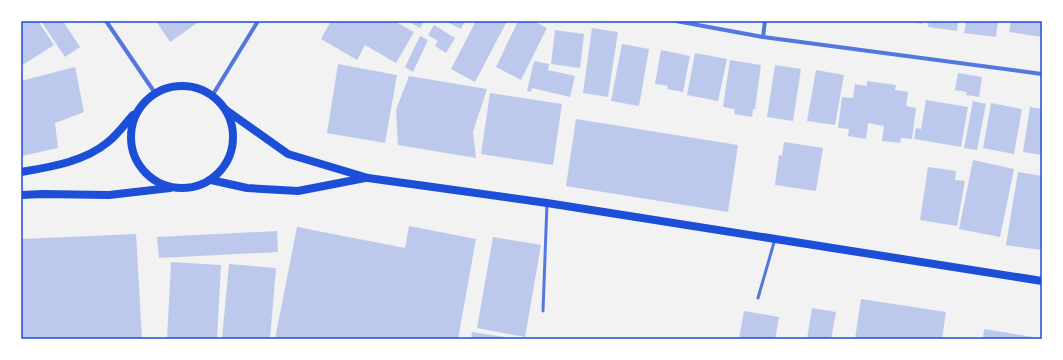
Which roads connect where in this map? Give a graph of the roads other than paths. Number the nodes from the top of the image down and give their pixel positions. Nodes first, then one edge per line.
1 (106, 21) edge
2 (258, 21) edge
3 (676, 21) edge
4 (765, 21) edge
5 (763, 37) junction
6 (1042, 74) edge
7 (155, 93) junction
8 (212, 96) junction
9 (226, 110) junction
10 (137, 112) junction
11 (21, 172) edge
12 (368, 178) junction
13 (211, 180) junction
14 (172, 188) junction
15 (21, 195) edge
16 (547, 203) junction
17 (775, 239) junction
18 (1042, 282) edge
19 (758, 298) dead end
20 (543, 312) dead end

1 - 7 street
2 - 8 street
3 - 5 street
4 - 5 street
5 - 6 street
7 - 8 main road
7 - 10 main road
8 - 9 main road
9 - 12 main road
9 - 13 main road
10 - 11 main road
10 - 14 main road
12 - 13 main road
12 - 16 main road
13 - 14 main road
14 - 15 main road
16 - 17 main road
16 - 20 lane
17 - 18 main road
17 - 19 lane

